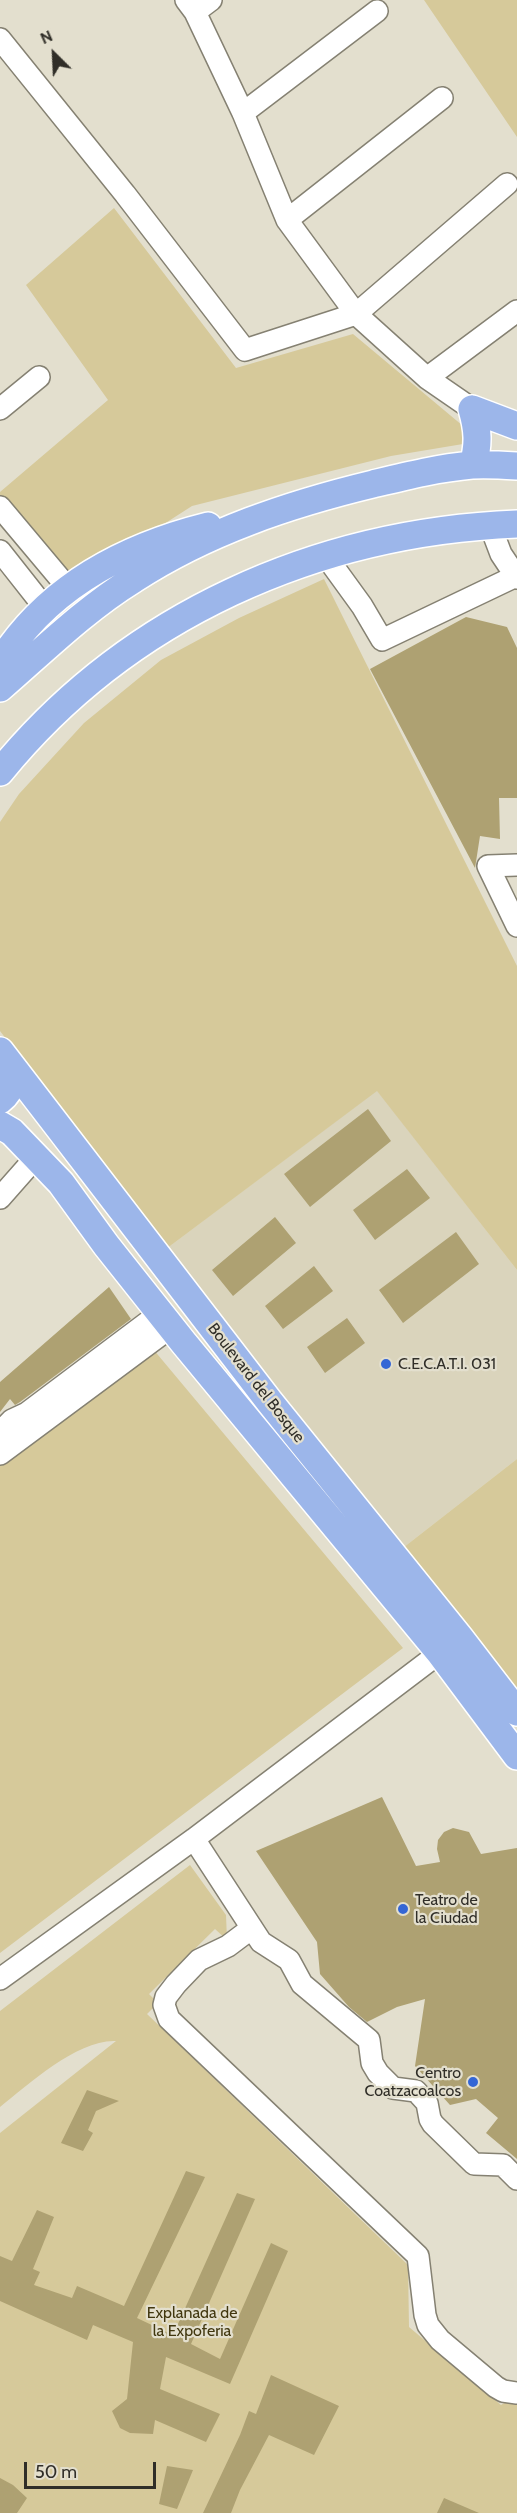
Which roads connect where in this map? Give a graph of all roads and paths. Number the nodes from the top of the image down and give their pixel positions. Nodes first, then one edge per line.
1 (197, 4) edge
2 (377, 11) dead end
3 (0, 39) edge
4 (442, 98) dead end
5 (243, 113) junction
6 (507, 184) dead end
7 (287, 220) junction
8 (517, 311) edge
9 (356, 314) junction
10 (39, 377) dead end
11 (427, 378) junction
12 (0, 409) edge
13 (472, 409) junction
14 (517, 426) edge
15 (472, 465) junction
16 (517, 466) edge
17 (0, 507) edge
18 (248, 522) junction
19 (517, 524) edge
20 (490, 525) junction
21 (0, 551) edge
22 (325, 555) junction
23 (516, 577) edge
24 (68, 588) junction
25 (45, 608) junction
26 (0, 663) edge
27 (0, 688) edge
28 (0, 772) edge
29 (517, 865) edge
30 (517, 926) edge
31 (4, 1057) edge
32 (0, 1100) edge
33 (0, 1125) edge
34 (37, 1156) junction
35 (0, 1198) edge
36 (166, 1320) junction
37 (55, 1403) junction
38 (0, 1432) edge
39 (0, 1454) edge
40 (450, 1645) junction
41 (517, 1712) edge
42 (517, 1756) edge
43 (194, 1839) junction
44 (252, 1928) junction
45 (0, 1979) edge
46 (517, 2179) edge
47 (517, 2393) edge

1 - 5 street
2 - 5 street
3 - 9 street
4 - 7 street
5 - 7 street
6 - 9 street
7 - 9 street
8 - 11 street
9 - 11 street
10 - 12 street
11 - 13 street
13 - 14 main road
13 - 15 main road
15 - 16 main road
15 - 18 main road
17 - 24 street
18 - 24 main road
18 - 27 main road
19 - 20 main road
20 - 22 main road
20 - 23 street
21 - 25 street
22 - 23 street
22 - 28 main road
24 - 25 main road
25 - 26 main road
29 - 30 street
31 - 32 main road
31 - 40 main road, Boulevard del Bosque
33 - 34 main road, Boulevard del Bosque
34 - 35 street
34 - 36 main road, Boulevard del Bosque
36 - 37 street
36 - 40 main road, Boulevard del Bosque
37 - 38 street
37 - 39 street
40 - 41 main road, Boulevard del Bosque
40 - 42 main road, Boulevard del Bosque
40 - 43 street
43 - 44 street
43 - 45 street
44 - 46 street
44 - 47 street

